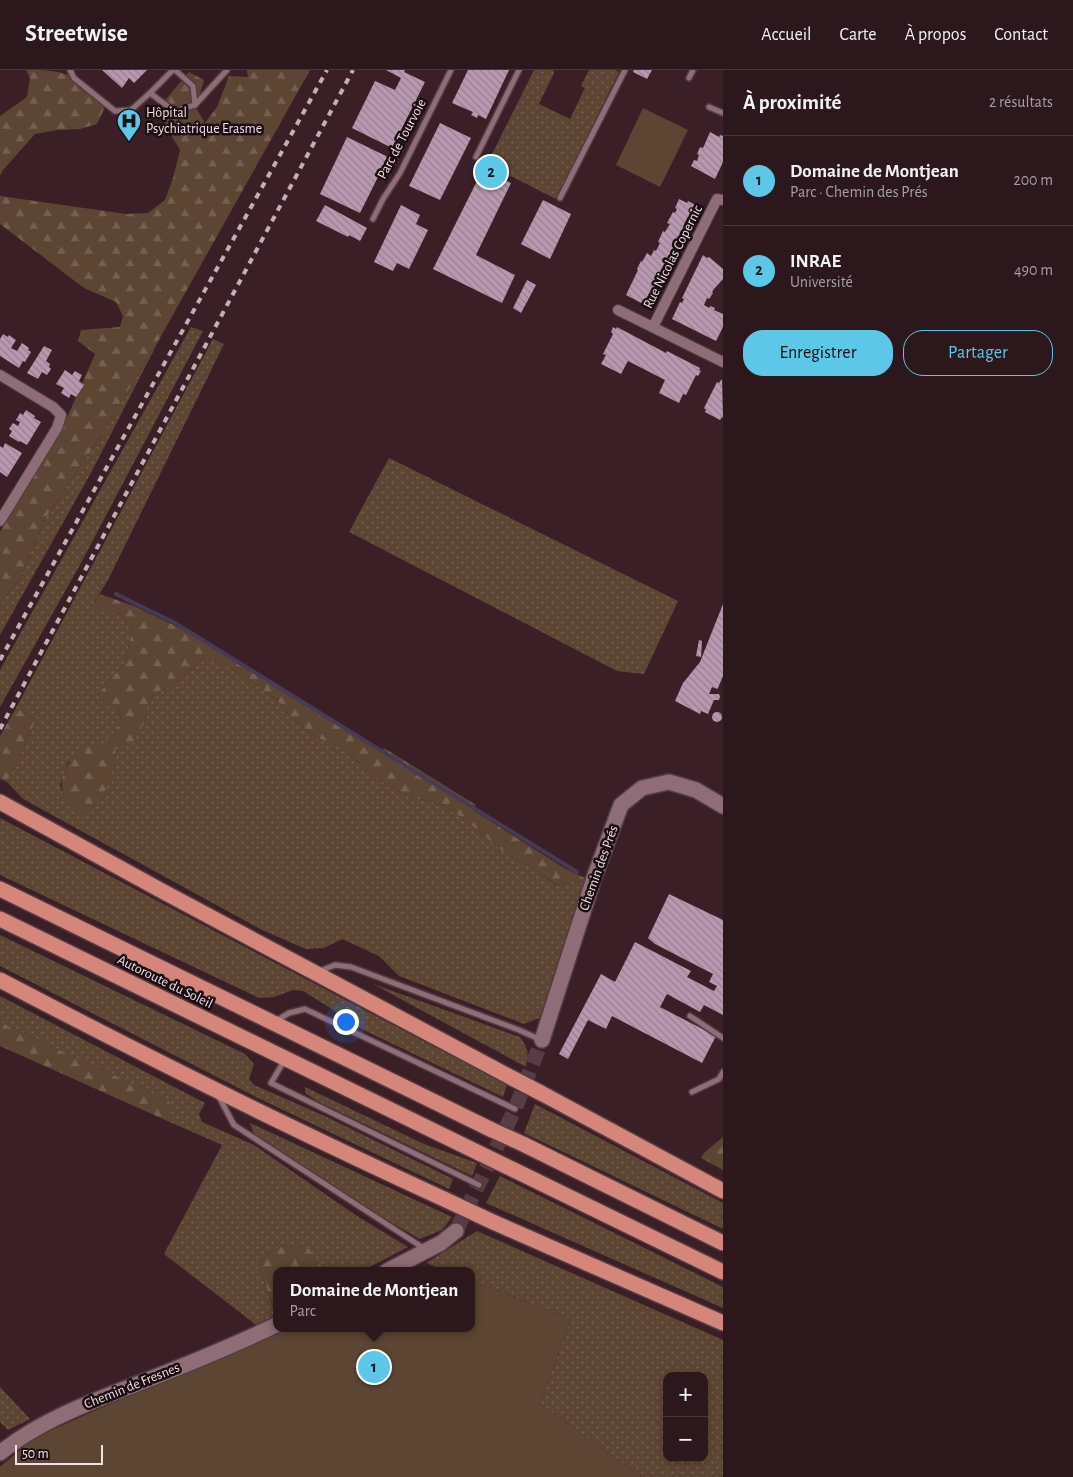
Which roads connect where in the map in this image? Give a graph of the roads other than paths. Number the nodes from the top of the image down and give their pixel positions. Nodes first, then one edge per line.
1 (70, 70) edge
2 (174, 70) edge
3 (228, 70) edge
4 (451, 70) edge
5 (518, 70) edge
6 (624, 70) edge
7 (692, 70) edge
8 (689, 78) dead end
9 (150, 93) junction
10 (194, 105) junction
11 (709, 107) dead end
12 (723, 113) edge
13 (476, 157) dead end
14 (560, 198) dead end
15 (720, 199) edge
16 (373, 218) dead end
17 (618, 310) dead end
18 (653, 327) junction
19 (723, 362) edge
20 (0, 375) edge
21 (0, 521) edge
22 (0, 802) edge
23 (723, 806) edge
24 (0, 889) edge
25 (0, 919) edge
26 (316, 973) junction
27 (0, 980) edge
28 (690, 1016) dead end
29 (273, 1023) junction
30 (723, 1038) edge
31 (542, 1040) joint
32 (286, 1058) junction
33 (723, 1072) edge
34 (216, 1090) junction
35 (692, 1092) dead end
36 (515, 1109) dead end
37 (479, 1185) dead end
38 (723, 1191) edge
39 (456, 1231) tunnel mouth
40 (723, 1243) edge
41 (427, 1251) junction
42 (395, 1267) edge
43 (723, 1272) edge
44 (723, 1323) edge
45 (273, 1326) edge
46 (0, 1453) edge

1 - 9 lane
2 - 9 lane
2 - 10 lane
3 - 10 lane
4 - 16 lane, Parc de Tourvoie
5 - 13 lane
6 - 14 lane
7 - 8 lane
9 - 10 lane
11 - 12 lane
15 - 18 street, Rue Nicolas Copernic
17 - 18 street
18 - 19 street
20 - 21 street
22 - 26 highway
23 - 31 street, Chemin des Prés
24 - 29 highway, Autoroute du Soleil
25 - 32 highway, Autoroute du Soleil
26 - 31 lane
26 - 38 highway, bridge
27 - 34 highway
28 - 30 lane
29 - 36 lane
29 - 40 highway, Autoroute du Soleil, bridge
32 - 37 lane
32 - 43 highway, Autoroute du Soleil, bridge
33 - 35 lane
34 - 41 lane
34 - 44 highway, bridge
39 - 41 street
41 - 42 street
45 - 46 street, Chemin de Fresnes

